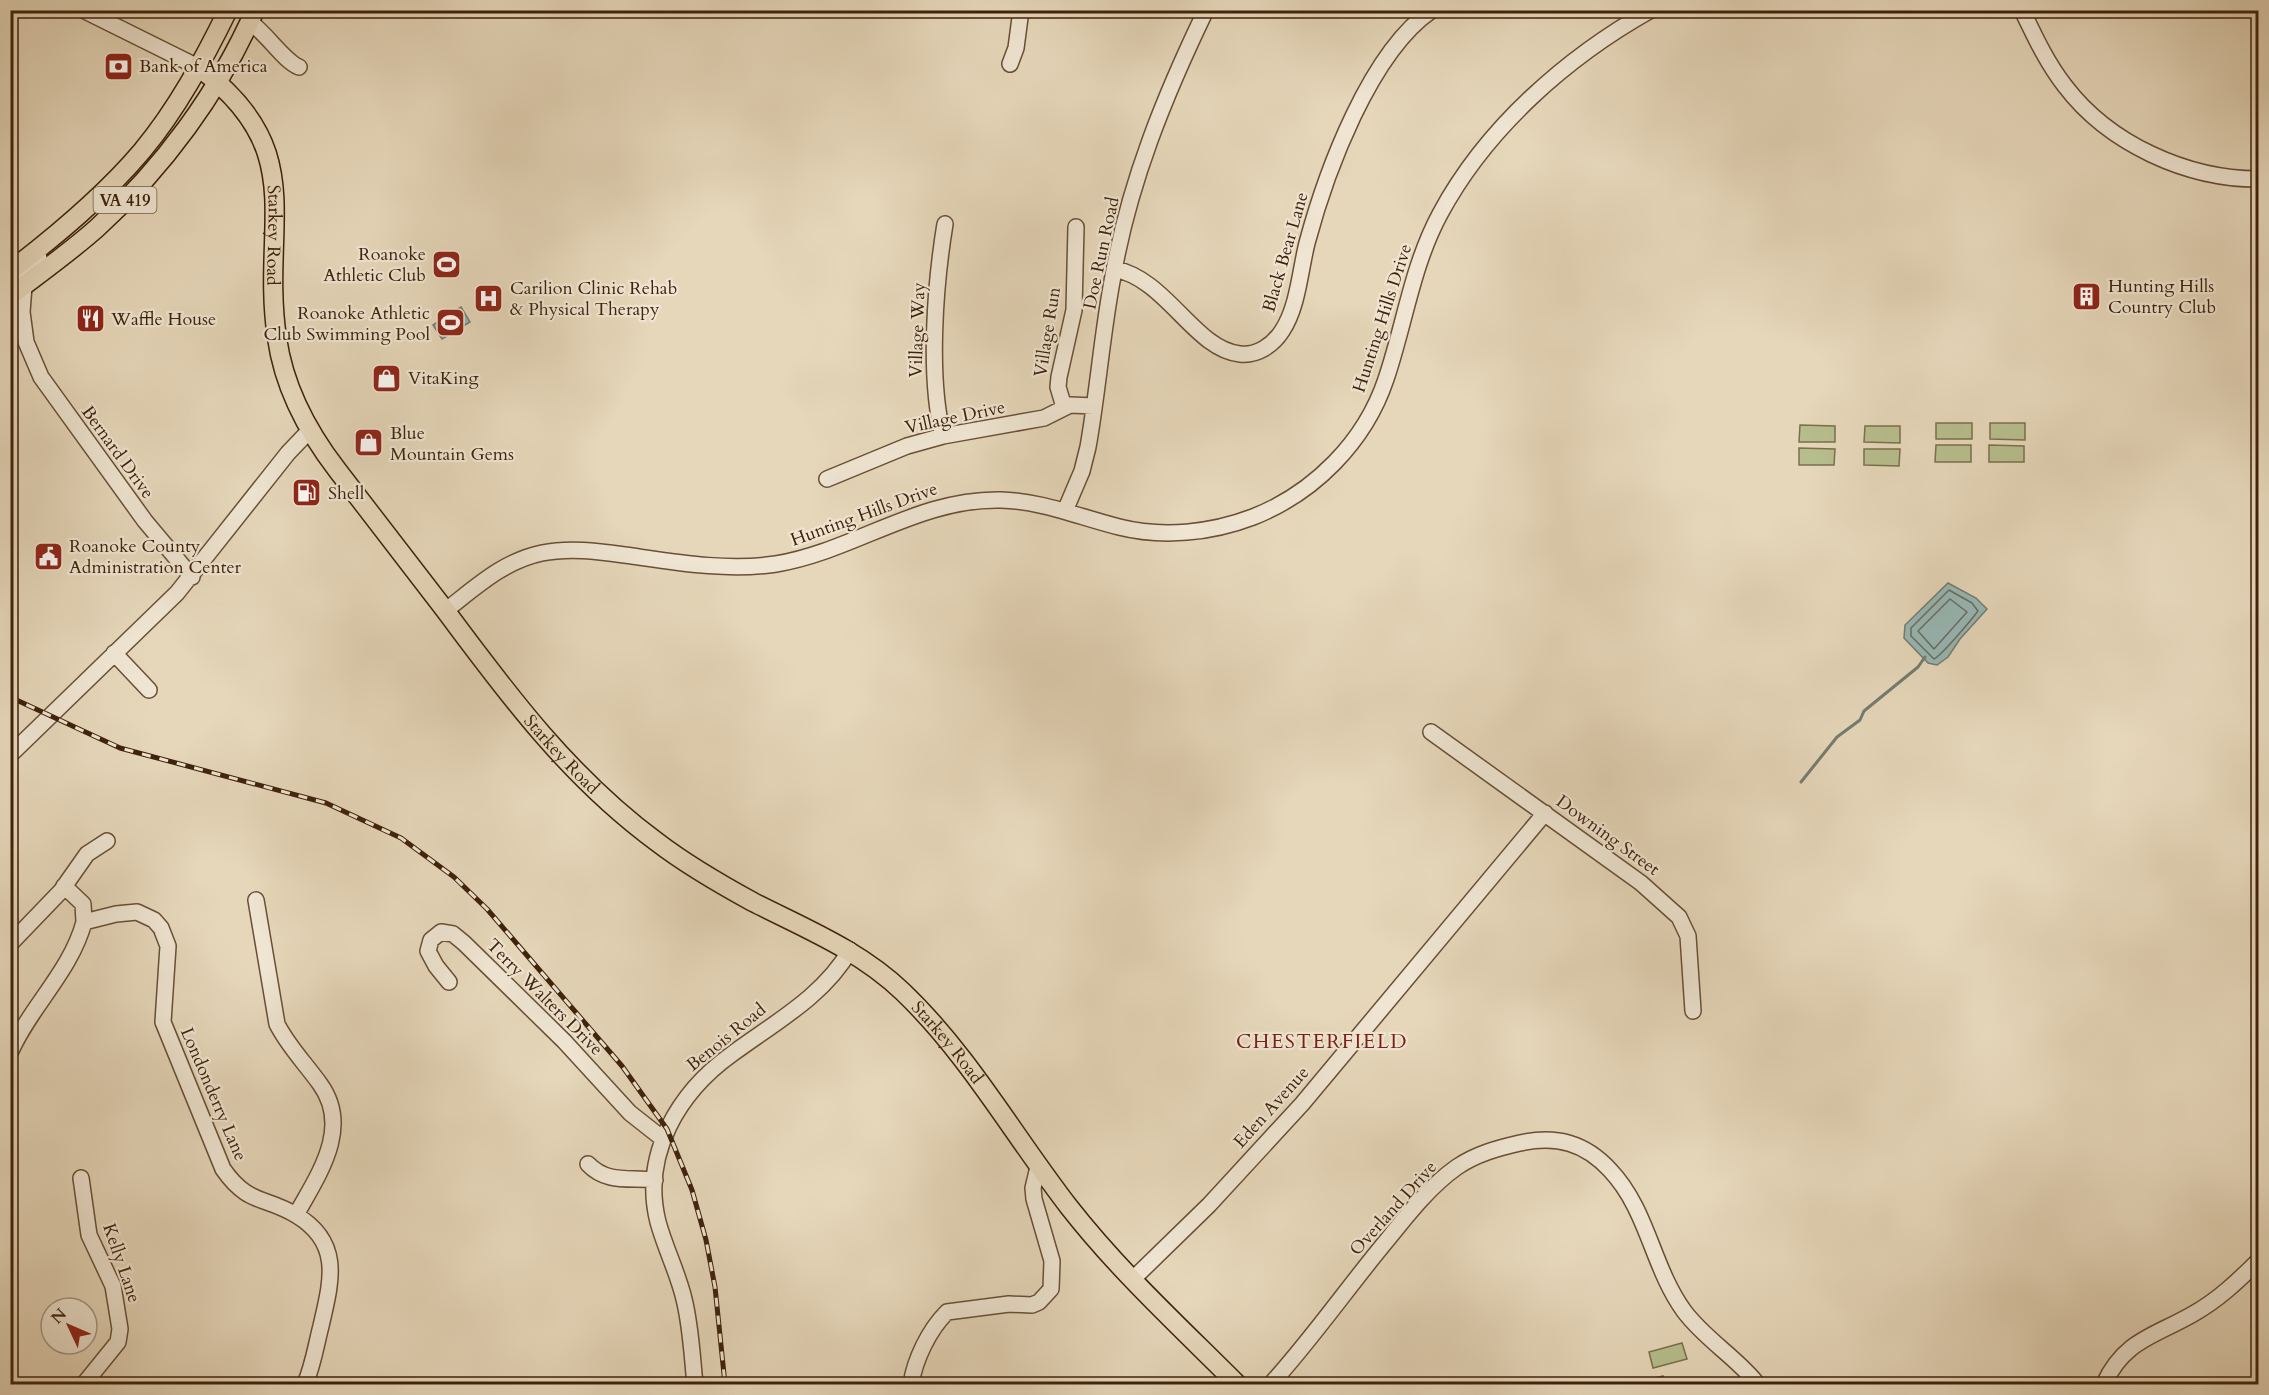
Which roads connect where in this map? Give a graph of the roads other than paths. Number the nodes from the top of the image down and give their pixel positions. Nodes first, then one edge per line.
1 (83, 10) edge
2 (228, 10) edge
3 (1021, 10) edge
4 (1206, 10) edge
5 (1432, 10) edge
6 (1651, 10) edge
7 (2022, 10) edge
8 (252, 16) edge
9 (1010, 64) dead end
10 (298, 67) dead end
11 (198, 68) junction
12 (217, 81) junction
13 (2259, 179) edge
14 (945, 224) dead end
15 (65, 226) junction
16 (1076, 226) dead end
17 (1114, 269) junction
18 (10, 271) edge
19 (15, 288) edge
20 (10, 321) edge
21 (26, 342) junction
22 (1094, 406) junction
23 (1064, 407) junction
24 (310, 430) junction
25 (943, 436) junction
26 (827, 479) dead end
27 (1065, 511) junction
28 (192, 577) junction
29 (445, 611) junction
30 (114, 653) junction
31 (149, 690) dead end
32 (1431, 732) dead end
33 (10, 755) edge
34 (1545, 813) junction
35 (107, 841) dead end
36 (64, 886) junction
37 (256, 900) dead end
38 (84, 922) junction
39 (10, 944) edge
40 (850, 950) junction
41 (449, 982) dead end
42 (1693, 1011) dead end
43 (10, 1053) edge
44 (663, 1139) junction
45 (588, 1164) dead end
46 (1038, 1167) junction
47 (81, 1178) dead end
48 (656, 1180) junction
49 (296, 1215) junction
50 (2259, 1261) edge
51 (1133, 1280) junction
52 (1755, 1381) dead end
53 (84, 1384) edge
54 (305, 1384) edge
55 (695, 1384) edge
56 (911, 1384) edge
57 (1238, 1384) edge
58 (1271, 1384) edge
59 (2104, 1384) edge

1 - 11 street, Starkey Road
2 - 11 main road, VA 419
3 - 9 street
4 - 17 street, Doe Run Road
5 - 17 street, Black Bear Lane
6 - 27 street, Hunting Hills Drive
7 - 13 street
8 - 10 street
8 - 12 main road, VA 419
11 - 12 main road, Starkey Road
11 - 15 main road, VA 419
12 - 19 main road, VA 419
12 - 24 main road, Starkey Road
14 - 25 street, Village Way
15 - 18 main road, VA 419
15 - 19 street
16 - 23 street, Village Run
17 - 22 street, Doe Run Road
19 - 21 street, Bernard Drive
20 - 21 street, Bernard Drive
21 - 28 street, Bernard Drive
22 - 23 street, Village Drive
22 - 27 street, Doe Run Road
23 - 25 street, Village Drive
24 - 28 street
24 - 29 main road, Starkey Road
25 - 26 street, Village Drive
27 - 29 street, Hunting Hills Drive
28 - 30 street
29 - 40 main road, Starkey Road
30 - 31 street
30 - 33 street
32 - 34 street, Downing Street
34 - 42 street, Downing Street
34 - 51 street, Eden Avenue
35 - 36 street
36 - 38 street
36 - 39 street
37 - 49 street
38 - 43 street
38 - 49 street, Londonderry Lane
40 - 44 street, Benois Road
40 - 46 main road, Starkey Road
41 - 44 street, Terry Walters Drive
44 - 48 street, Benois Road
45 - 48 street
46 - 51 main road, Starkey Road
46 - 56 street
47 - 53 street, Kelly Lane
48 - 55 street, Benois Road
49 - 54 street, Londonderry Lane
50 - 59 street
51 - 57 main road, Starkey Road
52 - 58 street, Overland Drive

